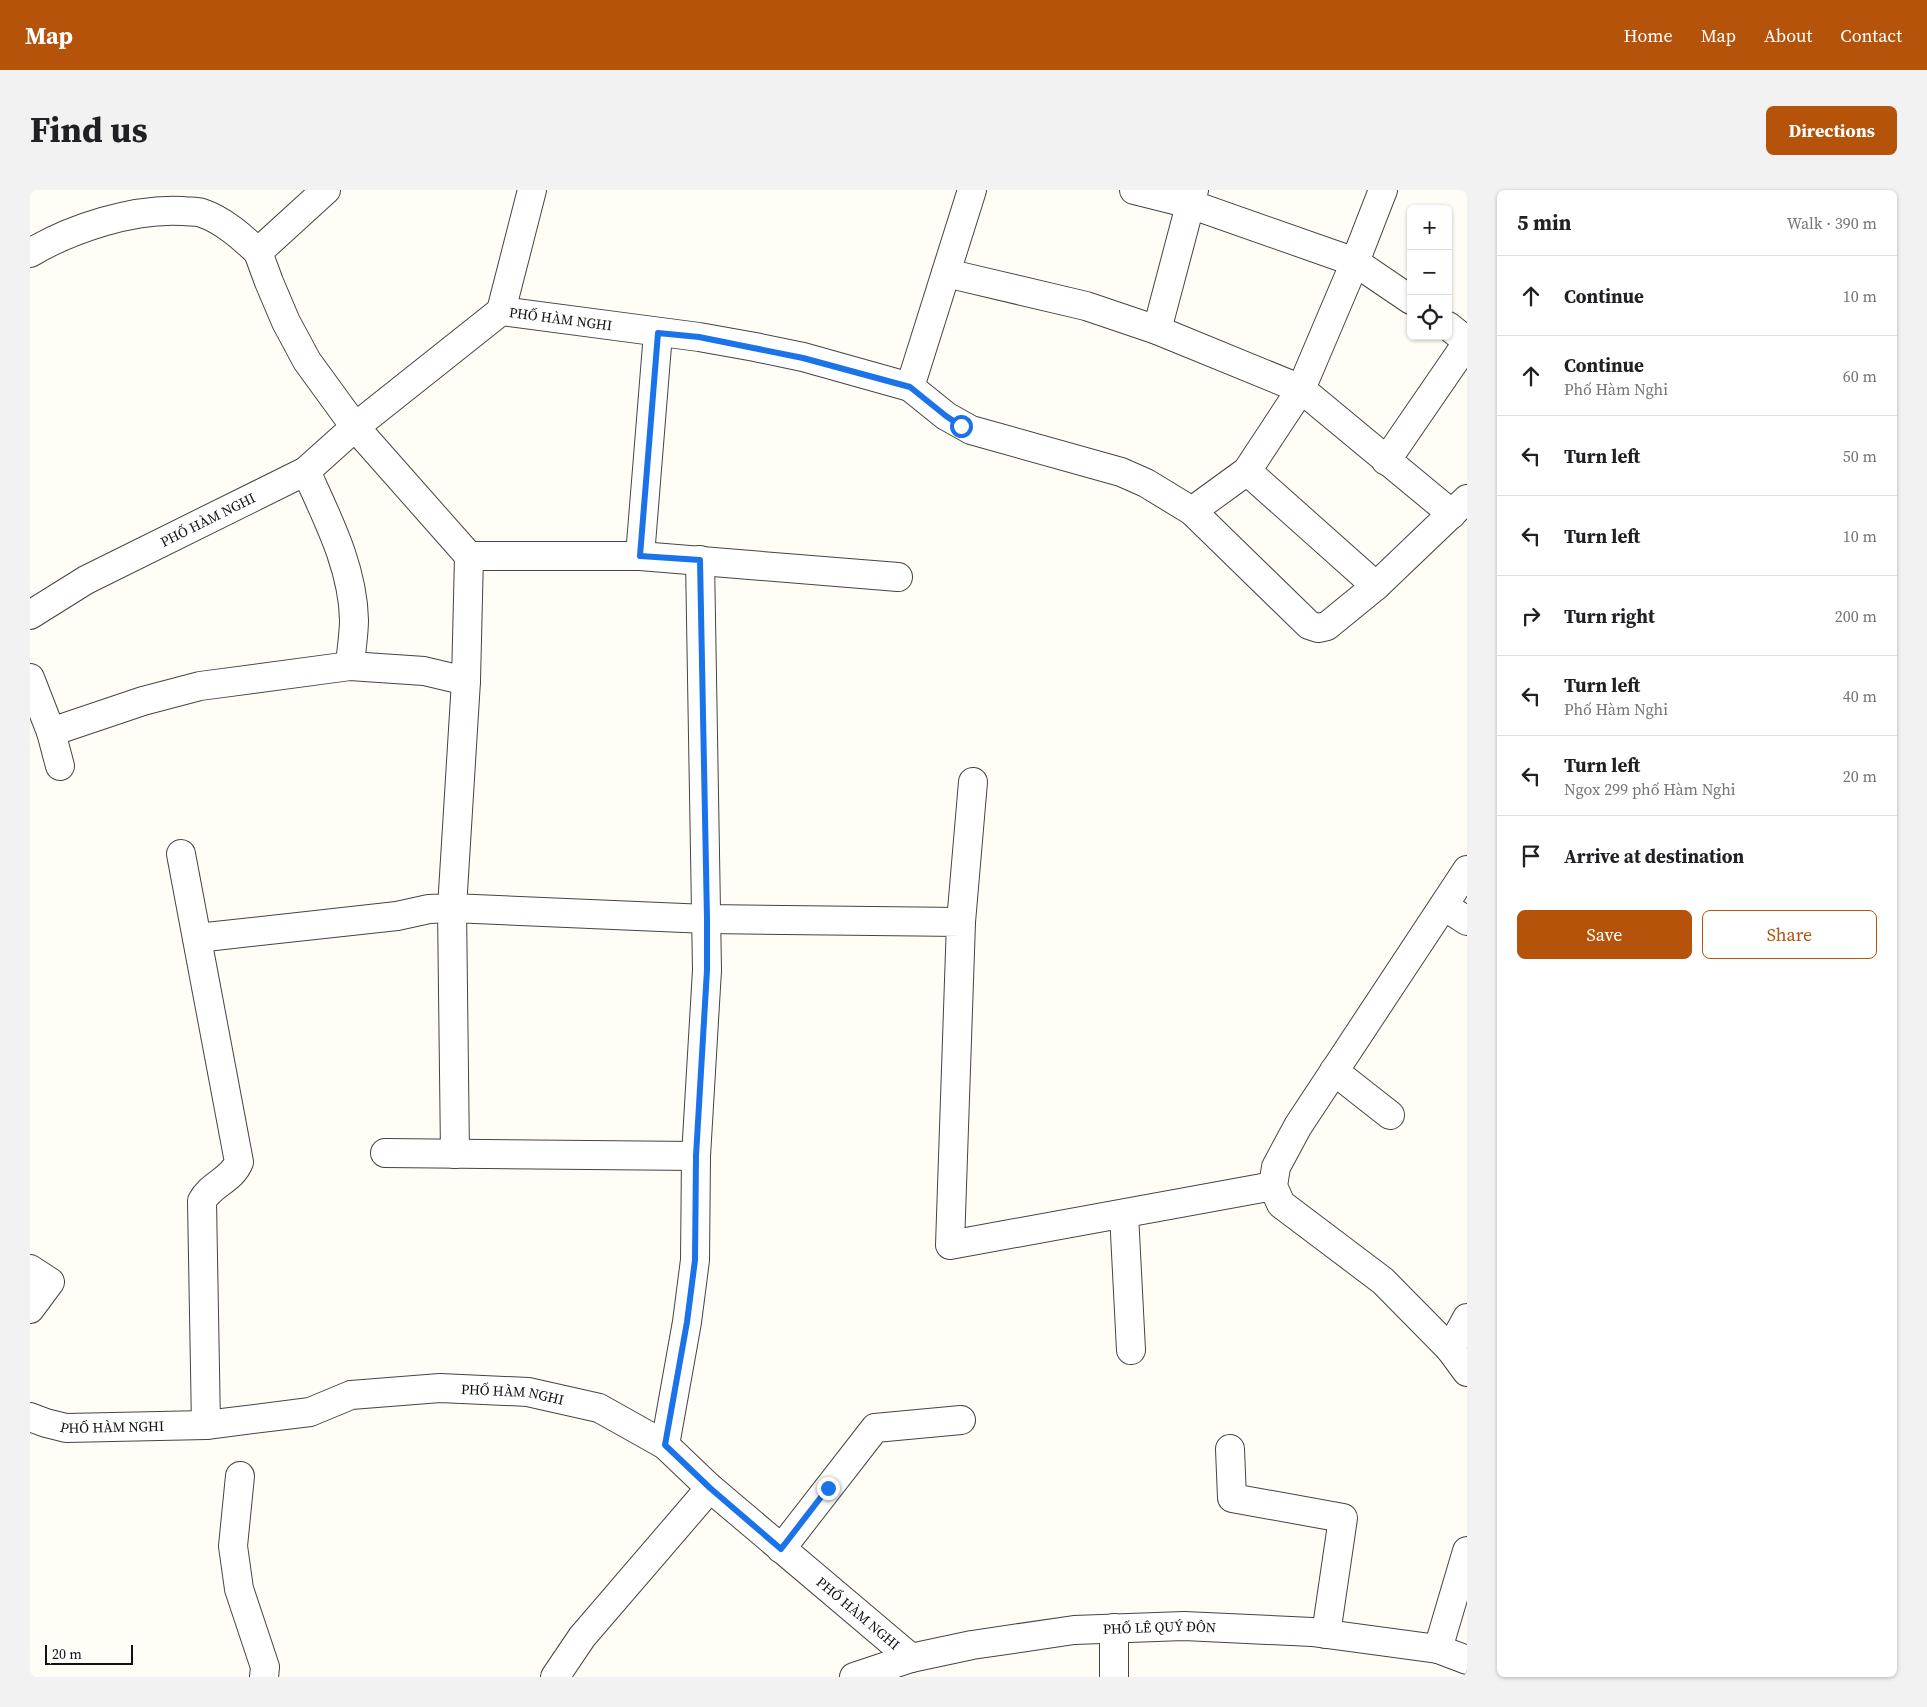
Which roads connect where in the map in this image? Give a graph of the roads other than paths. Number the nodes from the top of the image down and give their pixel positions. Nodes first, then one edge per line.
1 (326, 190) edge
2 (532, 190) edge
3 (972, 190) edge
4 (1134, 190) edge
5 (1383, 190) edge
6 (1192, 197) edge
7 (258, 252) junction
8 (30, 253) edge
9 (1355, 262) junction
10 (946, 273) junction
11 (1407, 297) edge
12 (501, 311) junction
13 (1452, 329) edge
14 (1157, 330) junction
15 (658, 333) junction
16 (1467, 342) edge
17 (910, 387) junction
18 (1301, 389) junction
19 (356, 428) junction
20 (1386, 461) junction
21 (306, 471) junction
22 (1247, 471) junction
23 (1460, 507) edge
24 (1192, 511) junction
25 (468, 556) junction
26 (640, 556) junction
27 (700, 560) junction
28 (898, 577) dead end
29 (1376, 586) junction
30 (30, 615) edge
31 (350, 666) junction
32 (30, 678) edge
33 (466, 681) junction
34 (51, 732) junction
35 (60, 766) dead end
36 (973, 782) dead end
37 (181, 854) dead end
38 (1458, 889) edge
39 (452, 908) junction
40 (707, 919) junction
41 (1467, 921) edge
42 (961, 922) junction
43 (197, 938) junction
44 (1334, 1071) junction
45 (1390, 1115) dead end
46 (386, 1153) dead end
47 (454, 1154) junction
48 (696, 1156) junction
49 (1273, 1186) junction
50 (1124, 1214) junction
51 (30, 1269) edge
52 (30, 1309) edge
53 (1467, 1318) edge
54 (1450, 1349) junction
55 (1131, 1350) dead end
56 (1467, 1372) edge
57 (30, 1416) edge
58 (961, 1420) dead end
59 (206, 1425) junction
60 (665, 1445) junction
61 (1230, 1449) dead end
62 (240, 1476) dead end
63 (710, 1488) junction
64 (781, 1549) junction
65 (1467, 1552) edge
66 (1114, 1628) junction
67 (1326, 1634) junction
68 (1438, 1648) junction
69 (911, 1658) junction
70 (1467, 1660) edge
71 (264, 1677) edge
72 (555, 1677) edge
73 (854, 1677) edge
74 (1114, 1677) edge

1 - 7 street
2 - 12 street
3 - 10 street
4 - 6 street
5 - 9 street
6 - 9 street
6 - 14 street
7 - 8 street
7 - 19 street
9 - 11 street
9 - 18 street
10 - 14 street
10 - 17 street
12 - 15 street, PHỐ HÀM NGHI
12 - 19 street, PHỐ HÀM NGHI
13 - 16 street
14 - 18 street
15 - 17 street, PHỐ HÀM NGHI
15 - 26 street
16 - 20 street
17 - 24 street
18 - 20 street
18 - 22 street
19 - 21 street, PHỐ HÀM NGHI
19 - 25 street
20 - 23 street
21 - 30 street, PHỐ HÀM NGHI
21 - 31 street
22 - 24 street
22 - 29 street
23 - 29 street
24 - 29 street
25 - 26 street
25 - 33 street
26 - 27 street
27 - 28 street
27 - 40 street
31 - 33 street
31 - 34 street
32 - 34 street
33 - 39 street
34 - 35 street
36 - 42 street
37 - 43 street
38 - 41 street
38 - 44 street
39 - 40 street
39 - 43 street
39 - 47 street
40 - 42 street
40 - 48 street
42 - 50 street
43 - 59 street
44 - 45 street
44 - 49 street
46 - 47 street
47 - 48 street
48 - 60 street
49 - 50 street
49 - 54 street
50 - 55 street
51 - 52 street
53 - 54 street
54 - 56 street
57 - 59 street, PHỐ HÀM NGHI
58 - 64 street
59 - 60 street, PHỐ HÀM NGHI
60 - 63 street, PHỐ HÀM NGHI
61 - 67 street
62 - 71 street
63 - 64 street, PHỐ HÀM NGHI
63 - 72 street
64 - 69 street, PHỐ HÀM NGHI
65 - 68 street
66 - 67 street, PHỐ LÊ QUÝ ĐÔN
66 - 69 street, PHỐ LÊ QUÝ ĐÔN
66 - 74 street
67 - 68 street, PHỐ LÊ QUÝ ĐÔN
68 - 70 street, PHỐ LÊ QUÝ ĐÔN
69 - 73 street, PHỐ LÊ QUÝ ĐÔN

